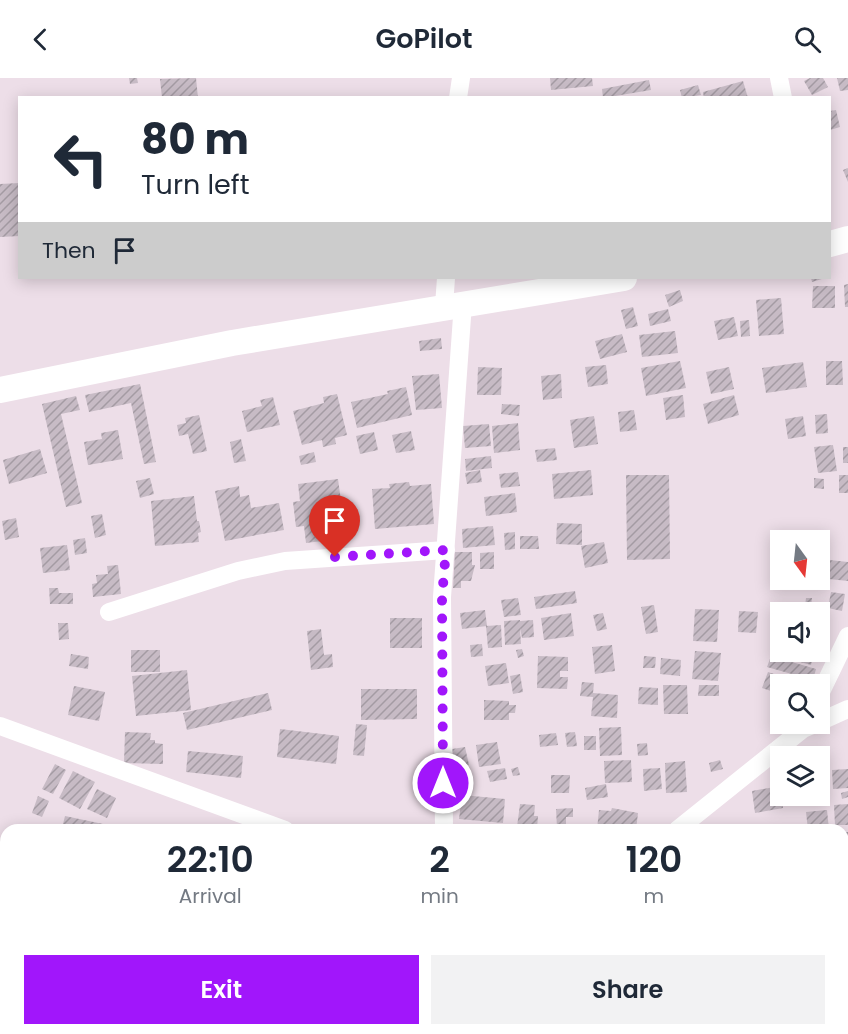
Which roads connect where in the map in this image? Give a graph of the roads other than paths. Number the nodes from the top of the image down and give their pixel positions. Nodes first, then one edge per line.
1 (461, 78) edge
2 (779, 78) edge
3 (458, 96) edge
4 (783, 96) edge
5 (848, 240) edge
6 (831, 244) edge
7 (446, 279) edge
8 (618, 279) edge
9 (453, 305) junction
10 (0, 390) edge
11 (446, 550) junction
12 (109, 612) dead end
13 (848, 636) edge
14 (830, 674) edge
15 (848, 710) edge
16 (830, 717) edge
17 (0, 726) edge
18 (798, 734) edge
19 (269, 824) edge
20 (444, 824) edge
21 (685, 824) edge

1 - 3 street
2 - 4 street
5 - 6 street
7 - 9 street
8 - 9 street
9 - 10 street
9 - 11 street
11 - 12 street
11 - 20 street
13 - 14 street
15 - 16 street
17 - 19 street
18 - 21 street

